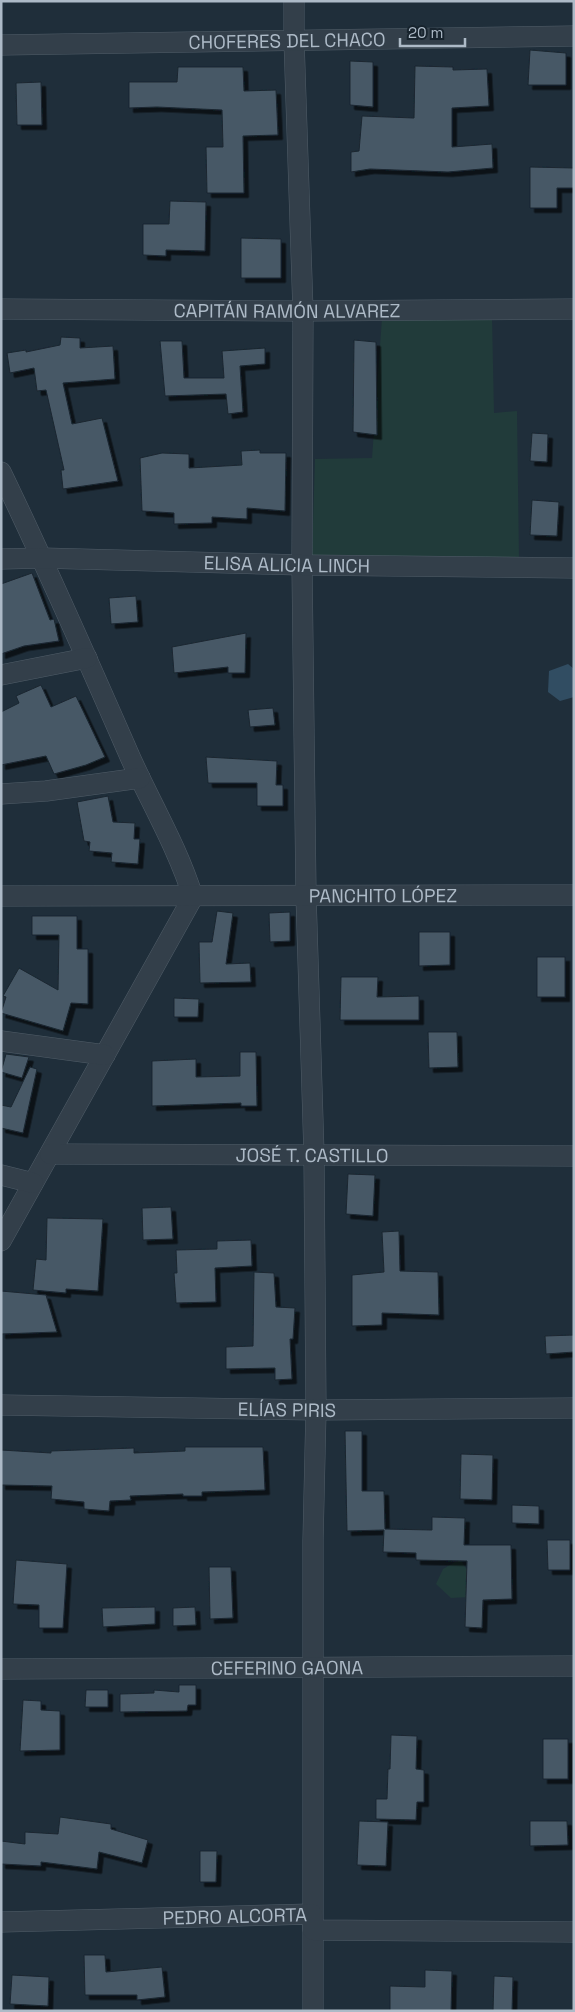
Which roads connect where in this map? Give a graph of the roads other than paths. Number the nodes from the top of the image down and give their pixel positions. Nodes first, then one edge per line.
1 (294, 1) edge
2 (574, 36) edge
3 (294, 40) junction
4 (1, 44) edge
5 (1, 308) edge
6 (574, 309) edge
7 (303, 310) junction
8 (1, 472) edge
9 (42, 558) junction
10 (1, 559) edge
11 (302, 565) junction
12 (574, 568) edge
13 (87, 658) junction
14 (1, 675) edge
15 (140, 778) junction
16 (1, 794) edge
17 (306, 895) junction
18 (574, 895) edge
19 (1, 896) edge
20 (193, 897) junction
21 (1, 1041) edge
22 (105, 1055) junction
23 (50, 1154) junction
24 (314, 1154) junction
25 (574, 1156) edge
26 (1, 1175) edge
27 (33, 1183) junction
28 (1, 1241) edge
29 (1, 1405) edge
30 (574, 1408) edge
31 (316, 1410) junction
32 (574, 1666) edge
33 (313, 1668) junction
34 (1, 1669) edge
35 (1, 1922) edge
36 (312, 1930) junction
37 (574, 1932) edge
38 (313, 2011) edge

1 - 3 street
2 - 3 street, CHOFERES DEL CHACO
3 - 4 street, CHOFERES DEL CHACO
3 - 7 street
5 - 7 street, CAPITÁN RAMÓN ALVAREZ
6 - 7 street, CAPITÁN RAMÓN ALVAREZ
7 - 11 street
8 - 9 street
9 - 10 street, ELISA ALICIA LINCH
9 - 11 street, ELISA ALICIA LINCH
9 - 13 street
11 - 12 street, ELISA ALICIA LINCH
11 - 17 street
13 - 14 street
13 - 15 street
15 - 16 street
15 - 20 street
17 - 18 street, PANCHITO LÓPEZ
17 - 20 street, PANCHITO LÓPEZ
17 - 24 street
19 - 20 street, PANCHITO LÓPEZ
20 - 22 street
21 - 22 street
22 - 23 street
23 - 24 street, JOSÉ T. CASTILLO
23 - 27 street
24 - 25 street, JOSÉ T. CASTILLO
24 - 31 street
26 - 27 street
27 - 28 street
29 - 31 street, ELÍAS PIRIS
30 - 31 street, ELÍAS PIRIS
31 - 33 street
32 - 33 street, CEFERINO GAONA
33 - 34 street, CEFERINO GAONA
33 - 36 street
35 - 36 street, PEDRO ALCORTA
36 - 37 street, PEDRO ALCORTA
36 - 38 street

